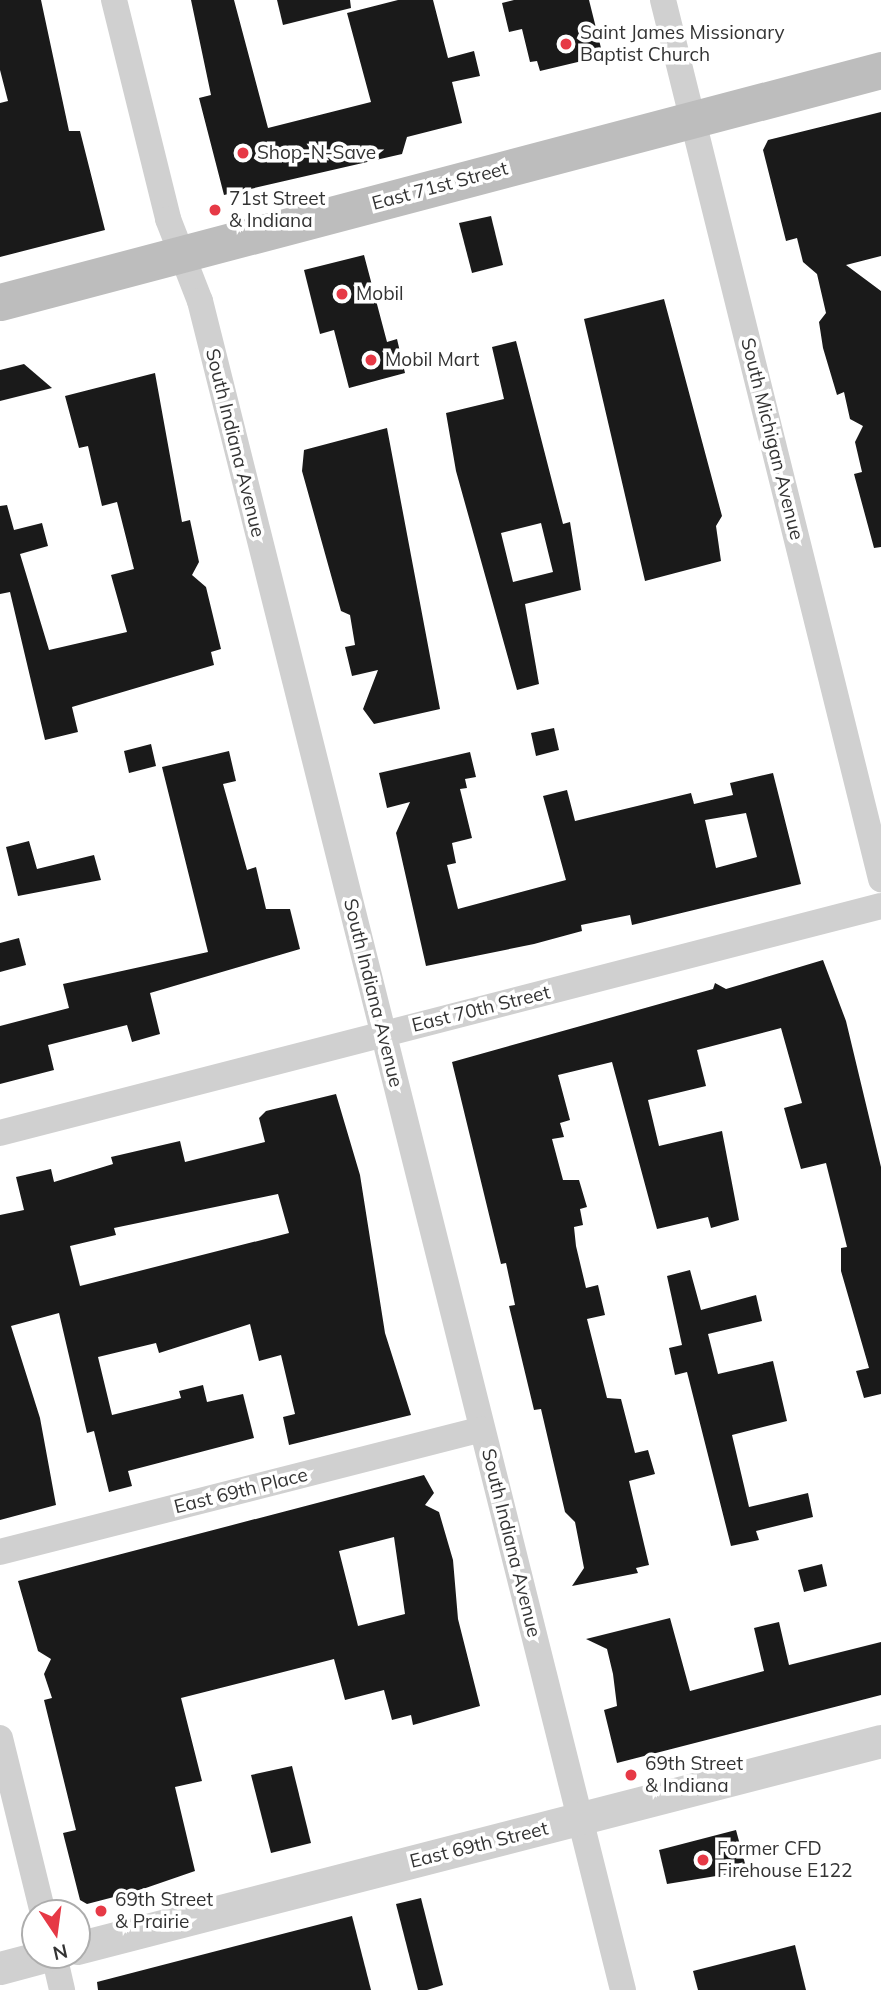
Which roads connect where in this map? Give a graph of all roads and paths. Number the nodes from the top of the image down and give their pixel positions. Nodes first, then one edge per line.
1 (114, 0) edge
2 (663, 0) edge
3 (881, 71) edge
4 (693, 119) junction
5 (182, 253) junction
6 (0, 302) edge
7 (881, 879) edge
8 (881, 906) edge
9 (384, 1035) junction
10 (0, 1133) edge
11 (482, 1429) junction
12 (0, 1552) edge
13 (0, 1738) edge
14 (881, 1741) edge
15 (580, 1819) junction
16 (40, 1899) edge
17 (91, 1944) edge
18 (21, 1963) edge
19 (0, 1968) edge
20 (55, 1969) edge
21 (62, 1990) edge
22 (623, 1990) edge

1 - 5 street, South Indiana Avenue
2 - 4 street, South Michigan Avenue
3 - 4 main road, East 71st Street
4 - 5 main road, East 71st Street
4 - 7 street, South Michigan Avenue
5 - 6 main road, East 71st Street
5 - 9 street, South Indiana Avenue
8 - 9 street, East 70th Street
9 - 10 street, East 70th Street
9 - 11 street, South Indiana Avenue
11 - 12 street, East 69th Place
11 - 15 street, South Indiana Avenue
13 - 16 street
14 - 15 street, East 69th Street
15 - 17 street, East 69th Street
15 - 22 street, South Indiana Avenue
18 - 19 street
20 - 21 street

